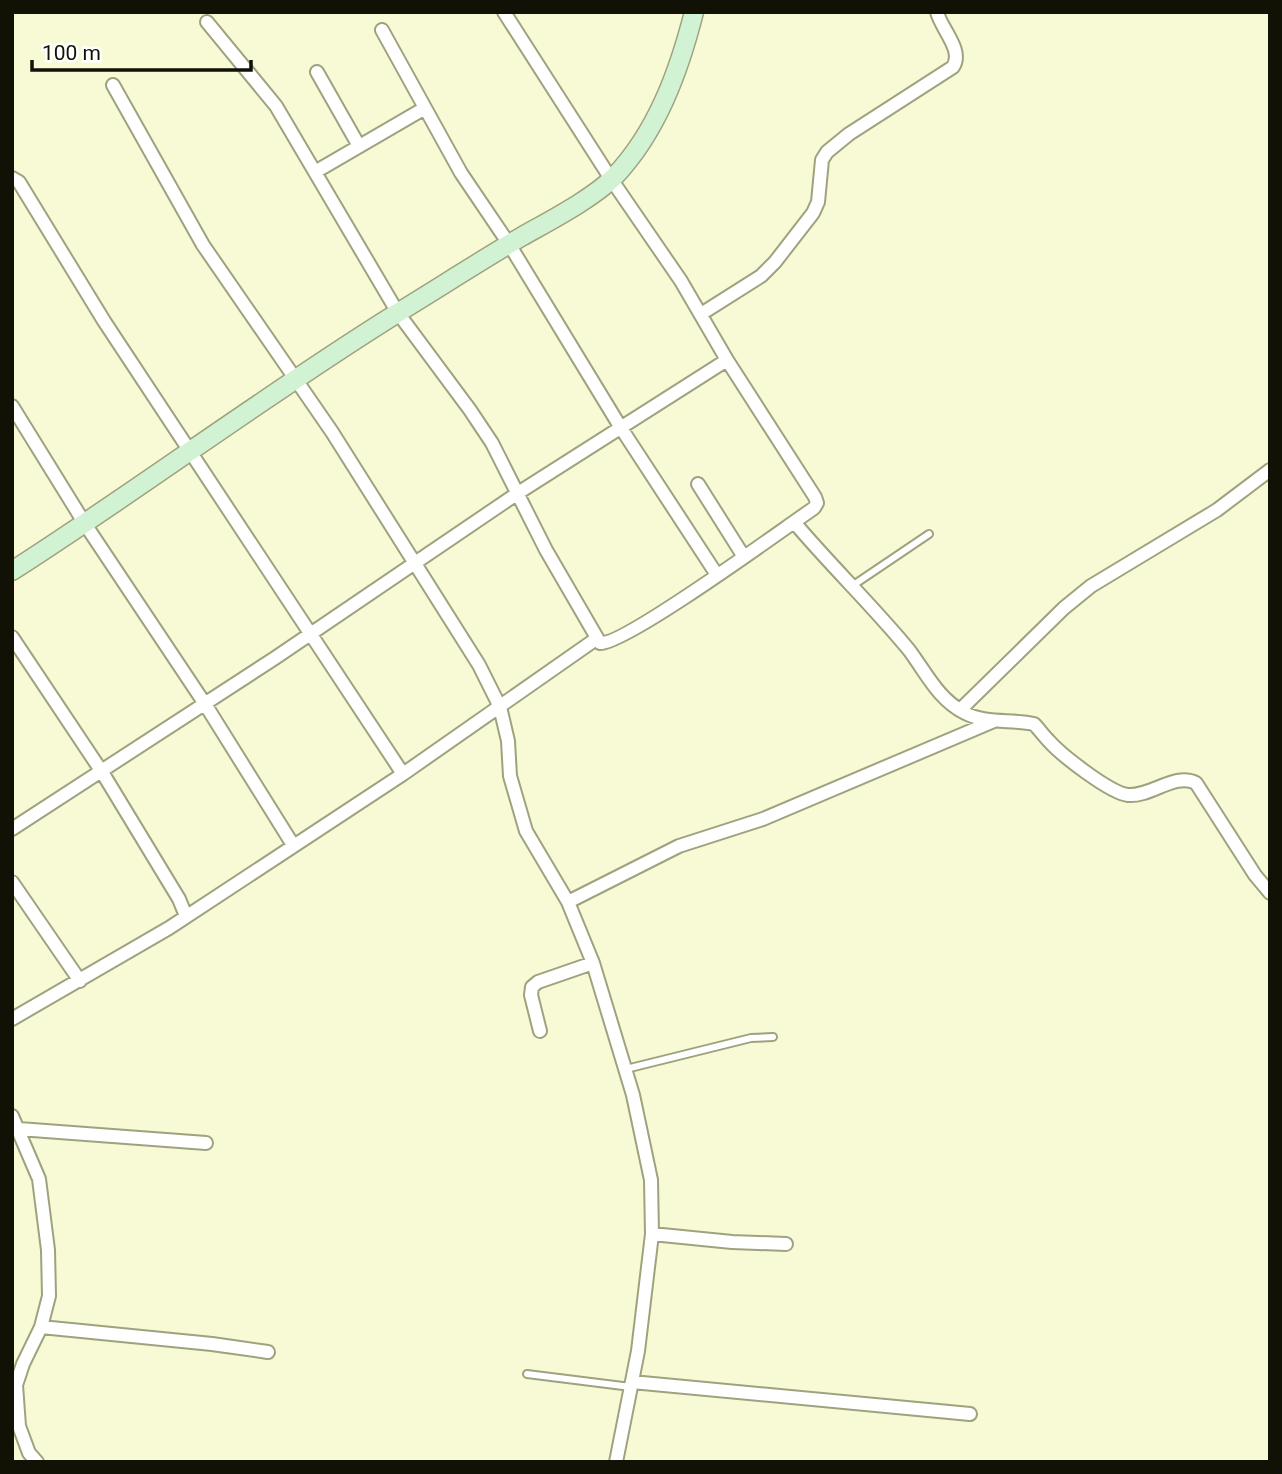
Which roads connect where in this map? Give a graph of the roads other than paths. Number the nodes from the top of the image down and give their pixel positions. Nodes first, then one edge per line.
1 (504, 12) edge
2 (694, 12) edge
3 (937, 12) edge
4 (207, 22) dead end
5 (382, 30) dead end
6 (317, 72) dead end
7 (113, 85) dead end
8 (425, 107) junction
9 (359, 146) junction
10 (315, 172) junction
11 (12, 178) edge
12 (611, 180) junction
13 (509, 244) junction
14 (398, 313) junction
15 (701, 314) junction
16 (727, 360) junction
17 (295, 380) junction
18 (12, 406) edge
19 (621, 428) junction
20 (190, 451) junction
21 (1270, 470) edge
22 (698, 485) dead end
23 (518, 493) junction
24 (794, 522) junction
25 (85, 524) junction
26 (929, 534) dead end
27 (744, 557) junction
28 (413, 563) junction
29 (12, 570) edge
30 (717, 575) junction
31 (851, 587) junction
32 (310, 633) junction
33 (12, 637) edge
34 (596, 639) junction
35 (205, 704) junction
36 (500, 707) junction
37 (960, 710) junction
38 (994, 721) junction
39 (102, 772) junction
40 (403, 774) junction
41 (12, 829) edge
42 (293, 845) junction
43 (12, 882) edge
44 (1270, 893) edge
45 (568, 902) junction
46 (186, 916) junction
47 (593, 963) junction
48 (80, 981) junction
49 (12, 1019) edge
50 (540, 1031) dead end
51 (773, 1037) dead end
52 (626, 1069) junction
53 (12, 1116) edge
54 (19, 1129) junction
55 (206, 1143) dead end
56 (652, 1234) junction
57 (786, 1244) dead end
58 (41, 1327) junction
59 (268, 1352) dead end
60 (527, 1374) dead end
61 (632, 1385) junction
62 (14, 1386) edge
63 (970, 1414) dead end
64 (36, 1461) edge
65 (616, 1462) edge

1 - 12 street
2 - 12 main road
3 - 15 street
4 - 10 street
5 - 8 street
6 - 9 street
7 - 17 street
8 - 9 street
8 - 13 street
9 - 10 street
10 - 14 street
11 - 20 street
12 - 13 main road
12 - 15 street
13 - 14 main road
13 - 19 street
14 - 17 main road
14 - 23 street
15 - 16 street
16 - 19 street
16 - 24 street
17 - 20 main road
17 - 28 street
18 - 25 street
19 - 23 street
19 - 30 street
20 - 25 main road
20 - 32 street
21 - 37 street
22 - 27 street
23 - 28 street
23 - 34 street
24 - 27 street
24 - 31 street
25 - 29 main road
25 - 35 street
26 - 31 lane
27 - 30 street
28 - 32 street
28 - 36 street
30 - 34 street
31 - 37 street
32 - 35 street
32 - 40 street
33 - 39 street
34 - 36 street
35 - 39 street
35 - 42 street
36 - 40 street
36 - 45 street
37 - 38 street
38 - 44 street
38 - 45 street
39 - 41 street
39 - 46 street
40 - 42 street
42 - 46 street
43 - 48 street
45 - 47 street
46 - 48 street
47 - 50 street
47 - 52 street
48 - 49 street
51 - 52 lane
52 - 56 street
53 - 54 street
54 - 55 street
54 - 58 street
56 - 57 street
56 - 61 street
58 - 59 street
58 - 62 street
60 - 61 lane
61 - 63 street
61 - 65 street
62 - 64 street

